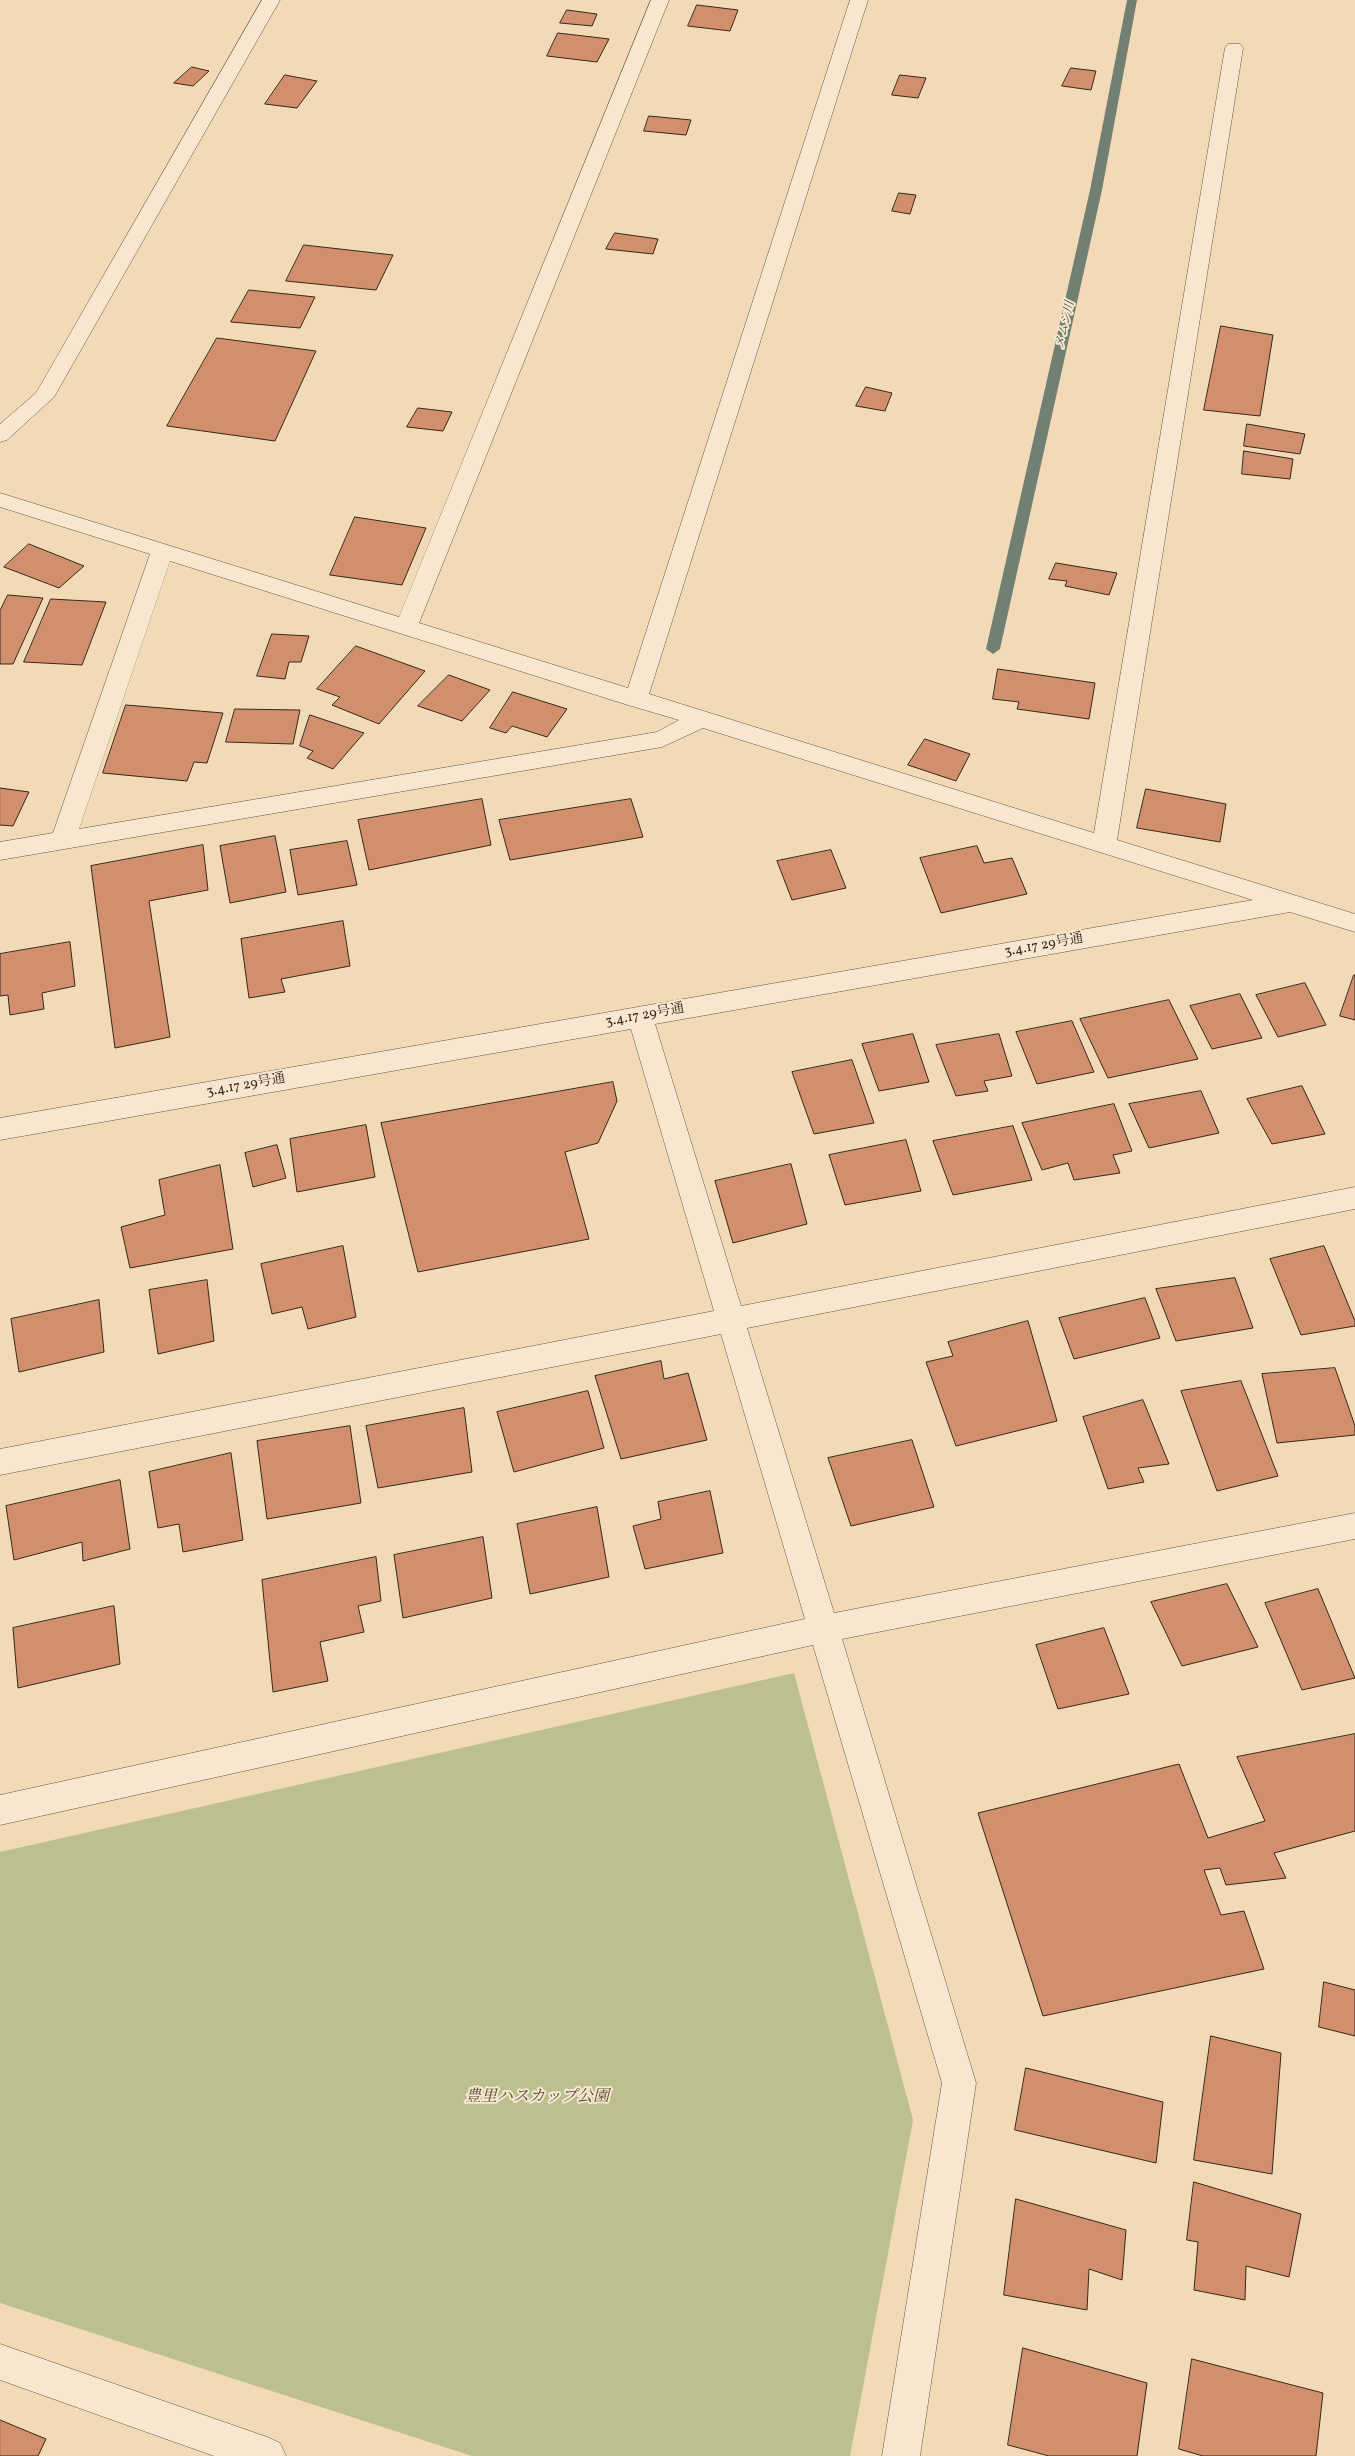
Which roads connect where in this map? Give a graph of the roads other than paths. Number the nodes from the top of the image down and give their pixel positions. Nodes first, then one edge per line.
1 (271, 0) edge
2 (660, 0) edge
3 (859, 0) edge
4 (1234, 48) dead end
5 (0, 435) edge
6 (0, 500) edge
7 (162, 551) junction
8 (406, 627) junction
9 (636, 699) junction
10 (700, 719) junction
11 (63, 840) junction
12 (1104, 845) junction
13 (0, 851) edge
14 (1290, 903) junction
15 (1355, 923) edge
16 (640, 1017) junction
17 (0, 1129) edge
18 (1355, 1198) edge
19 (730, 1318) junction
20 (0, 1462) edge
21 (1355, 1526) edge
22 (824, 1629) junction
23 (0, 1810) edge
24 (0, 2362) edge
25 (267, 2456) edge
26 (901, 2456) edge

1 - 5 street
2 - 8 street
3 - 9 street
4 - 12 street
6 - 7 street
7 - 8 street
7 - 11 street
8 - 9 street
9 - 10 street
10 - 11 street
10 - 12 street
11 - 13 street
12 - 14 street
14 - 15 street
14 - 16 street, 3.4.17 29号通
16 - 17 street, 3.4.17 29号通
16 - 19 street
18 - 19 street
19 - 20 street
19 - 22 street
21 - 22 street
22 - 23 street
22 - 26 street
24 - 25 street

